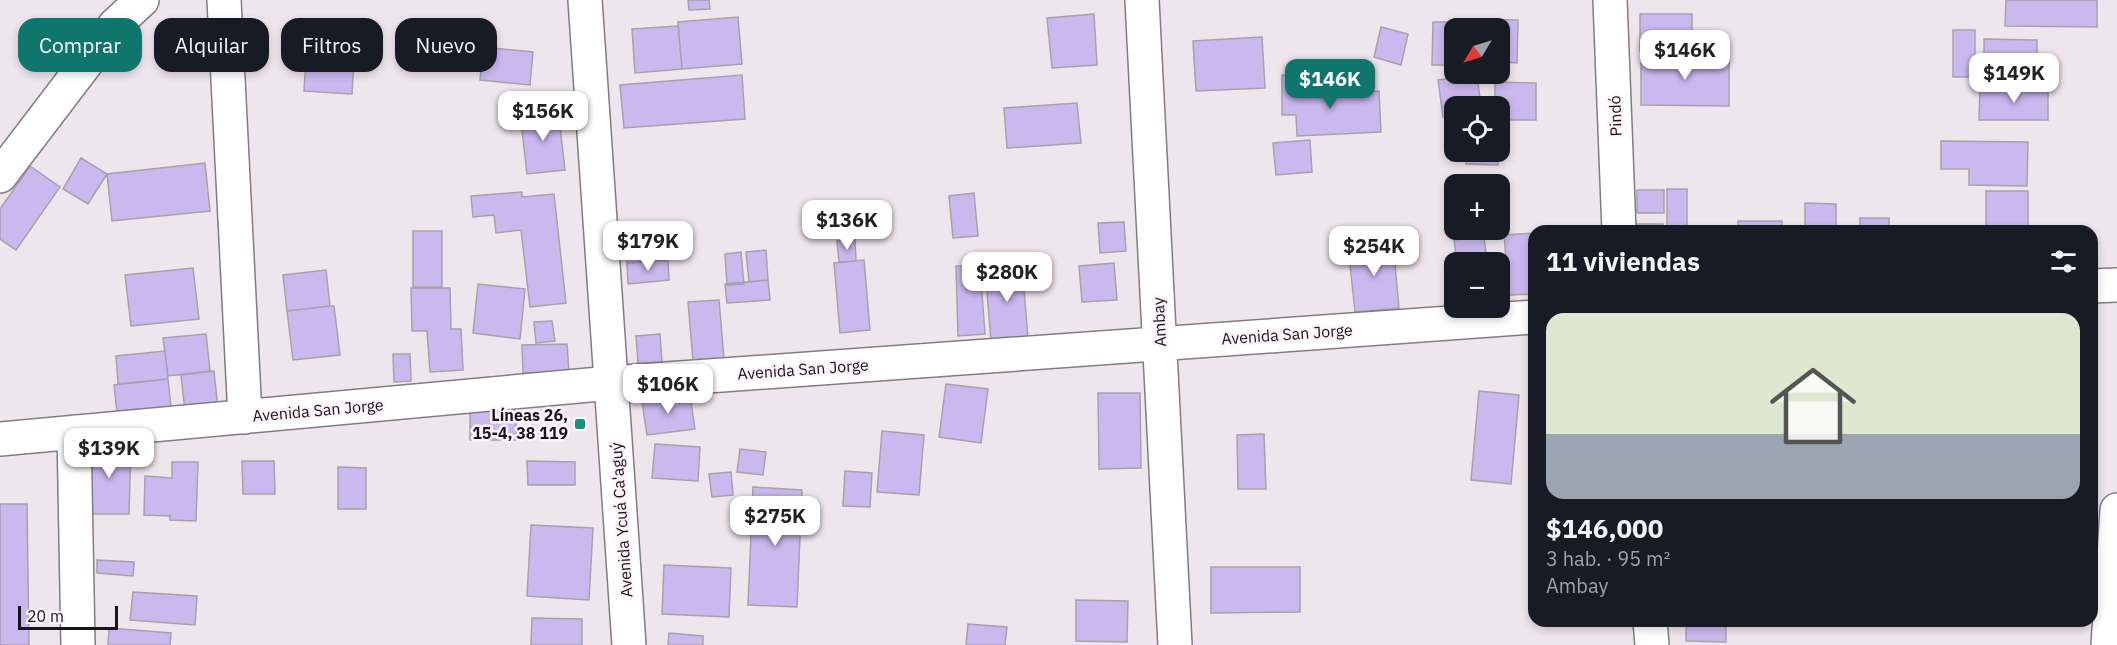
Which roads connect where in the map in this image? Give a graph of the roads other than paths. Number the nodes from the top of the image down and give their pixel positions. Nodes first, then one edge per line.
1 (142, 0) edge
2 (224, 0) edge
3 (585, 0) edge
4 (1142, 0) edge
5 (1610, 0) edge
6 (0, 176) edge
7 (1619, 225) edge
8 (2117, 285) edge
9 (2098, 286) edge
10 (1528, 316) edge
11 (1160, 344) junction
12 (611, 383) junction
13 (245, 417) junction
14 (74, 432) junction
15 (0, 439) edge
16 (2117, 510) edge
17 (2115, 572) edge
18 (1650, 627) edge
19 (78, 645) edge
20 (629, 645) edge
21 (1175, 645) edge
22 (1652, 645) edge
23 (2108, 645) edge

1 - 6 street
2 - 13 street
3 - 12 street, Avenida Ycuá Ca'aguý
4 - 11 street, Ambay
5 - 7 street, Pindó
8 - 9 street
10 - 11 street, Avenida San Jorge
11 - 12 street, Avenida San Jorge
11 - 21 street, Ambay
12 - 13 street, Avenida San Jorge
12 - 20 street, Avenida Ycuá Ca'aguý
13 - 14 street, Avenida San Jorge
14 - 15 street, Avenida San Jorge
14 - 19 street
16 - 17 street
17 - 23 street
18 - 22 street

